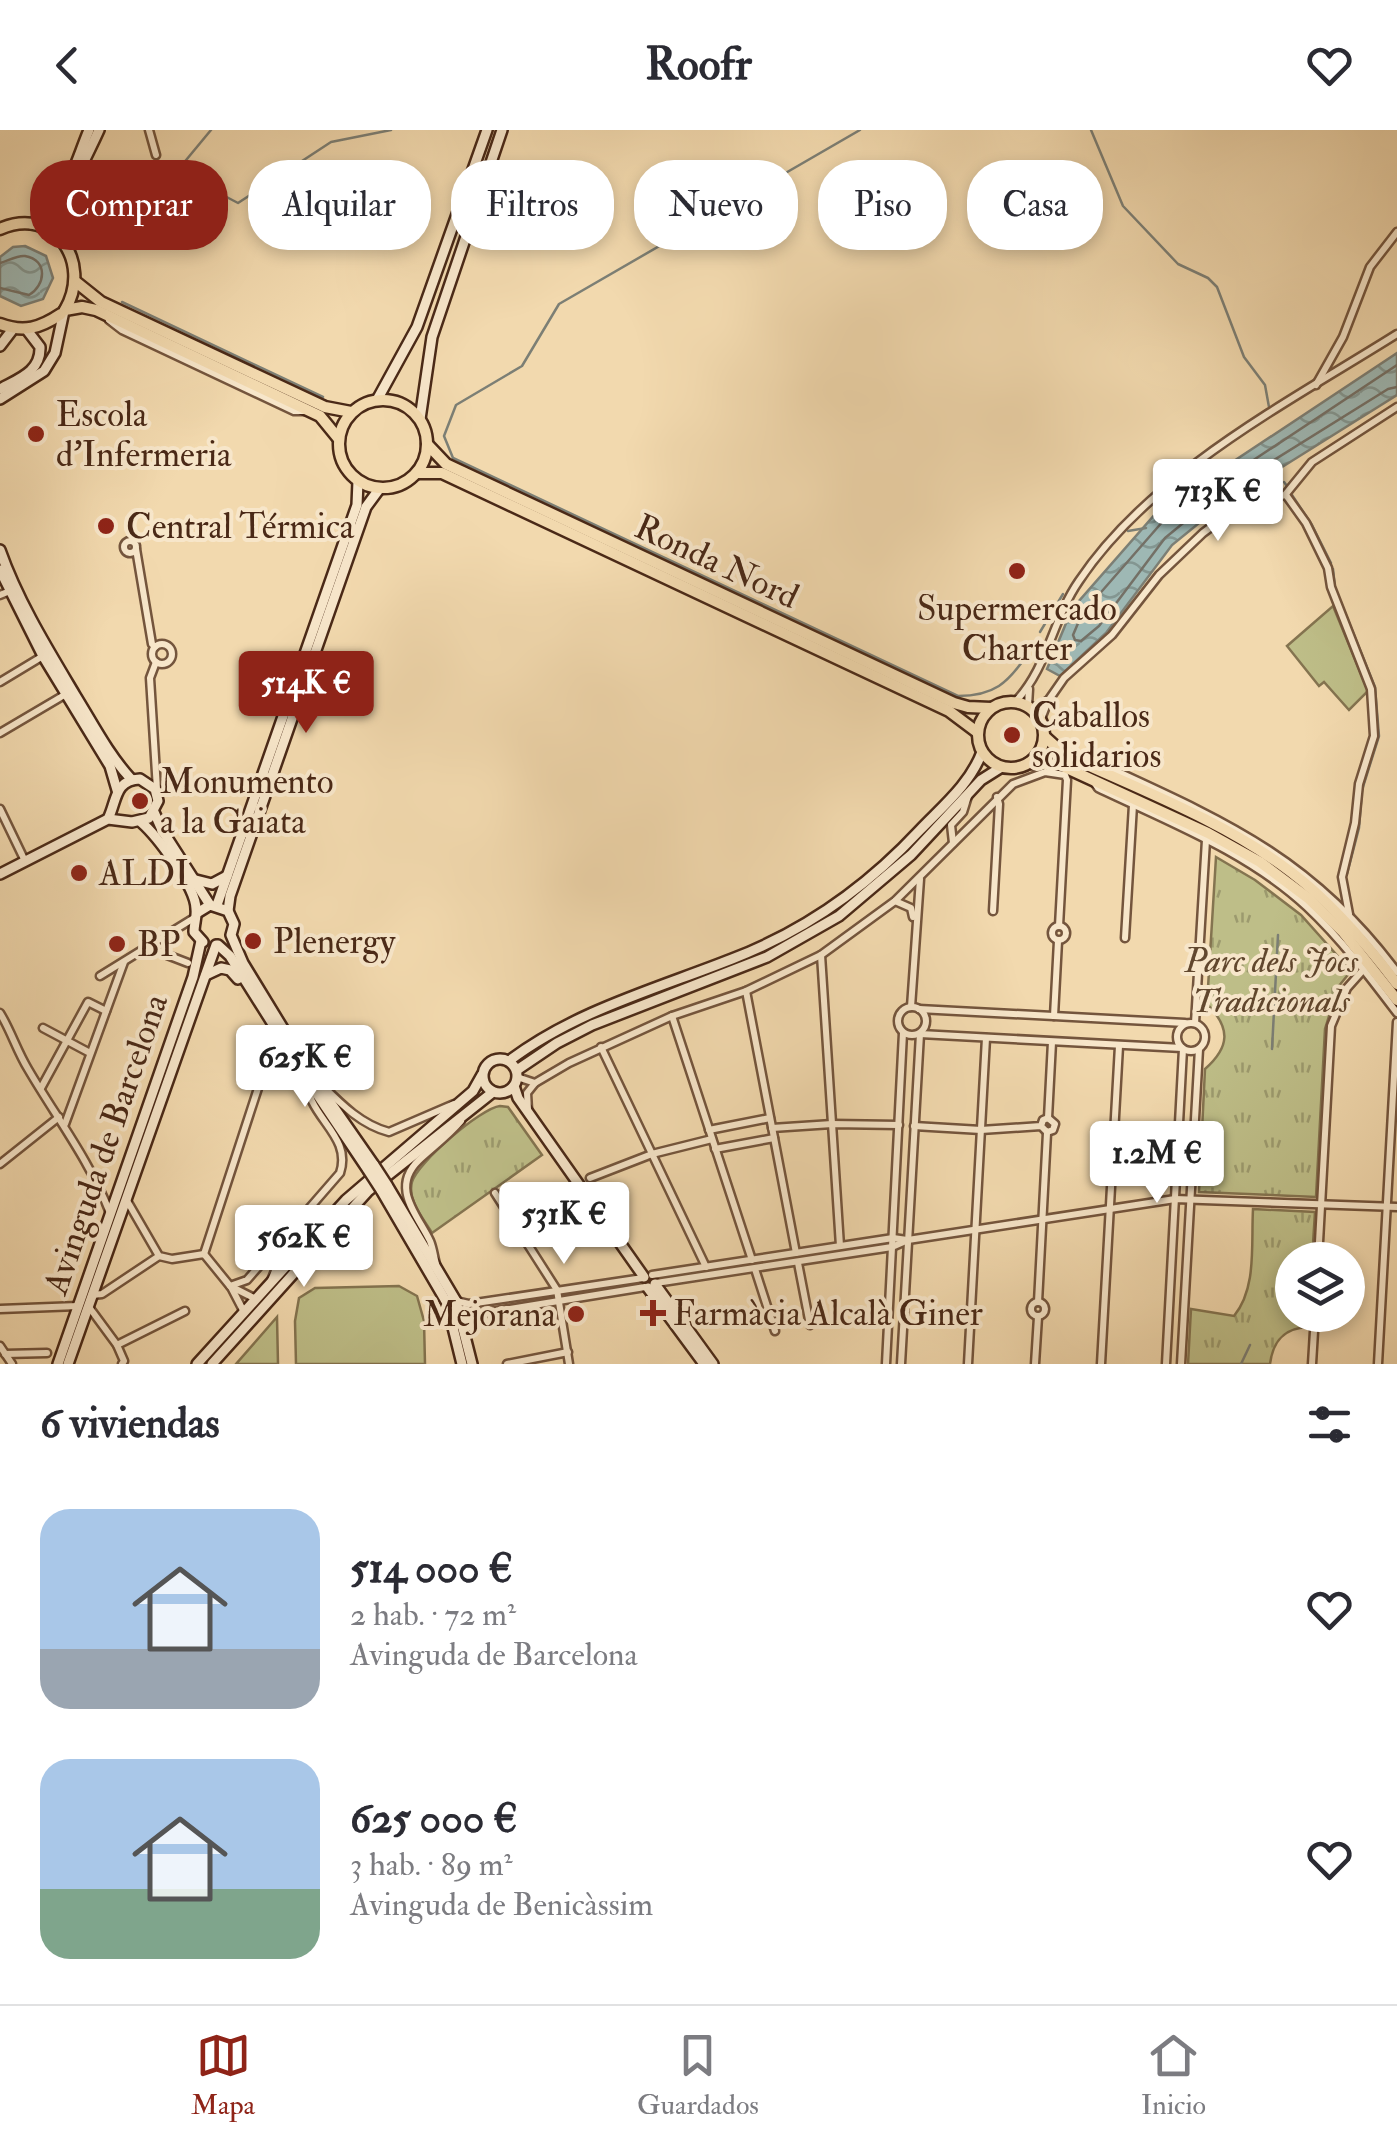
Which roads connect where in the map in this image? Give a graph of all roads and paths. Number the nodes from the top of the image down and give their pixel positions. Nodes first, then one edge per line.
1 (80, 130) edge
2 (89, 130) edge
3 (100, 130) edge
4 (149, 130) edge
5 (487, 130) edge
6 (502, 130) edge
7 (84, 142) junction
8 (156, 155) dead end
9 (76, 160) edge
10 (87, 160) edge
11 (30, 224) edge
12 (0, 230) edge
13 (1397, 232) edge
14 (68, 250) edge
15 (76, 282) junction
16 (63, 312) junction
17 (0, 324) edge
18 (13, 329) junction
19 (27, 330) junction
20 (1397, 334) edge
21 (0, 346) edge
22 (1315, 386) junction
23 (0, 389) edge
24 (0, 399) edge
25 (377, 400) junction
26 (1397, 407) edge
27 (351, 412) junction
28 (420, 419) junction
29 (338, 438) junction
30 (427, 444) junction
31 (417, 472) junction
32 (358, 481) junction
33 (380, 488) junction
34 (1285, 495) junction
35 (0, 550) edge
36 (133, 552) dead end
37 (0, 570) edge
38 (5, 593) edge
39 (155, 646) junction
40 (44, 656) junction
41 (156, 662) junction
42 (0, 682) edge
43 (1028, 688) junction
44 (66, 694) junction
45 (1048, 701) junction
46 (1015, 702) junction
47 (991, 708) junction
48 (1030, 708) junction
49 (1041, 719) junction
50 (977, 732) junction
51 (0, 734) edge
52 (1045, 736) junction
53 (982, 752) junction
54 (1075, 760) junction
55 (1029, 764) junction
56 (157, 766) junction
57 (1000, 768) junction
58 (1090, 778) junction
59 (131, 780) junction
60 (147, 782) junction
61 (116, 790) junction
62 (969, 794) junction
63 (996, 798) junction
64 (1134, 805) junction
65 (114, 806) junction
66 (156, 807) junction
67 (0, 809) edge
68 (108, 819) junction
69 (124, 819) junction
70 (141, 822) junction
71 (1206, 840) junction
72 (953, 844) junction
73 (26, 860) junction
74 (0, 874) edge
75 (229, 874) junction
76 (193, 879) junction
77 (920, 879) junction
78 (909, 889) junction
79 (918, 899) junction
80 (895, 902) junction
81 (214, 905) junction
82 (911, 908) junction
83 (228, 911) junction
84 (993, 911) dead end
85 (1349, 914) junction
86 (196, 915) junction
87 (915, 922) junction
88 (177, 930) junction
89 (231, 935) junction
90 (198, 937) junction
91 (1125, 938) dead end
92 (217, 945) junction
93 (148, 948) junction
94 (821, 955) junction
95 (124, 962) junction
96 (188, 962) dead end
97 (1364, 970) junction
98 (1397, 972) edge
99 (100, 976) dead end
100 (202, 980) junction
101 (245, 983) junction
102 (1397, 984) edge
103 (746, 991) junction
104 (1397, 1000) edge
105 (915, 1008) junction
106 (106, 1011) junction
107 (0, 1013) edge
108 (1397, 1014) edge
109 (672, 1016) junction
110 (1054, 1016) junction
111 (1195, 1022) junction
112 (1397, 1022) edge
113 (1185, 1023) junction
114 (42, 1028) dead end
115 (276, 1033) junction
116 (903, 1033) junction
117 (920, 1034) junction
118 (986, 1038) junction
119 (67, 1041) junction
120 (1052, 1042) junction
121 (1119, 1046) junction
122 (601, 1047) junction
123 (1183, 1049) junction
124 (1198, 1049) junction
125 (90, 1053) junction
126 (291, 1055) junction
127 (509, 1061) junction
128 (268, 1064) junction
129 (482, 1075) junction
130 (309, 1077) junction
131 (516, 1079) junction
132 (535, 1082) junction
133 (41, 1090) junction
134 (498, 1092) junction
135 (518, 1098) junction
136 (465, 1104) junction
137 (529, 1114) junction
138 (59, 1117) junction
139 (770, 1118) junction
140 (1048, 1118) junction
141 (832, 1124) junction
142 (64, 1125) junction
143 (899, 1125) junction
144 (914, 1126) junction
145 (772, 1128) junction
146 (1044, 1129) junction
147 (709, 1130) junction
148 (981, 1130) junction
149 (774, 1138) junction
150 (712, 1139) junction
151 (715, 1150) junction
152 (652, 1154) junction
153 (0, 1164) edge
154 (590, 1178) dead end
155 (384, 1188) junction
156 (101, 1190) junction
157 (495, 1193) dead end
158 (122, 1195) junction
159 (1175, 1198) junction
160 (1190, 1199) junction
161 (1321, 1204) junction
162 (1387, 1207) junction
163 (1397, 1208) edge
164 (1110, 1209) junction
165 (110, 1214) junction
166 (1043, 1219) junction
167 (295, 1224) junction
168 (976, 1230) junction
169 (893, 1238) junction
170 (908, 1240) junction
171 (1319, 1242) edge
172 (840, 1246) junction
173 (892, 1248) junction
174 (204, 1254) junction
175 (159, 1256) junction
176 (797, 1258) junction
177 (634, 1260) junction
178 (752, 1260) junction
179 (437, 1266) junction
180 (706, 1267) junction
181 (755, 1269) junction
182 (626, 1280) junction
183 (649, 1281) junction
184 (270, 1282) junction
185 (669, 1282) junction
186 (230, 1286) junction
187 (557, 1290) junction
188 (626, 1290) junction
189 (663, 1294) junction
190 (256, 1298) junction
191 (560, 1300) junction
192 (86, 1302) junction
193 (456, 1302) junction
194 (477, 1302) junction
195 (0, 1309) edge
196 (185, 1312) dead end
197 (244, 1312) junction
198 (480, 1313) junction
199 (463, 1319) junction
200 (810, 1325) dead end
201 (775, 1331) dead end
202 (1314, 1332) edge
203 (117, 1345) junction
204 (0, 1346) edge
205 (568, 1352) junction
206 (6, 1354) junction
207 (48, 1354) dead end
208 (123, 1363) edge
209 (12, 1364) edge
210 (58, 1364) edge
211 (68, 1364) edge
212 (197, 1364) edge
213 (212, 1364) edge
214 (462, 1364) edge
215 (472, 1364) edge
216 (507, 1364) edge
217 (569, 1364) edge
218 (704, 1364) edge
219 (713, 1364) edge
220 (886, 1364) edge
221 (901, 1364) edge
222 (968, 1364) edge
223 (1035, 1364) edge
224 (1102, 1364) edge
225 (1166, 1364) edge
226 (1181, 1364) edge
227 (1312, 1364) edge
228 (1378, 1364) edge

1 - 7 street
2 - 7 main road
3 - 10 main road
4 - 8 street
5 - 25 main road
6 - 28 main road
7 - 9 main road
11 - 12 main road
13 - 22 street
14 - 15 main road
15 - 16 main road
15 - 27 main road
16 - 19 main road
16 - 24 main road
16 - 29 main road
17 - 18 main road
18 - 19 main road
18 - 21 main road
19 - 23 main road
20 - 22 street
22 - 43 street
25 - 27 main road
25 - 28 main road
26 - 34 street
27 - 29 main road
28 - 30 main road
29 - 32 main road
30 - 31 main road
30 - 47 main road, Ronda Nord
31 - 33 main road
31 - 50 main road, Ronda Nord
32 - 33 main road
32 - 75 main road
33 - 83 main road
34 - 45 street
34 - 85 street
35 - 59 main road
36 - 39 street
37 - 38 main road
38 - 40 main road
39 - 41 street
39 - 41 street
40 - 42 street
40 - 44 main road
41 - 56 street
43 - 46 street
43 - 48 street
44 - 51 street
44 - 61 main road
45 - 48 street
45 - 49 street
46 - 47 main road
46 - 48 main road
47 - 50 main road
48 - 49 main road
49 - 52 main road
50 - 53 main road
52 - 54 main road
52 - 55 main road
53 - 57 main road
53 - 127 main road
54 - 85 street
54 - 102 main road
55 - 57 main road
55 - 58 main road
56 - 60 street
56 - 66 street
57 - 62 main road
58 - 64 street
58 - 104 main road
59 - 60 main road
59 - 61 main road
60 - 66 main road
61 - 65 main road
62 - 72 street
62 - 131 main road
63 - 72 street
63 - 84 street
63 - 110 street
64 - 71 street
64 - 91 street
65 - 68 main road
65 - 69 main road
66 - 70 main road
66 - 76 main road
67 - 73 street
68 - 69 main road
68 - 73 main road
69 - 70 main road
70 - 86 main road
71 - 97 street
71 - 111 street
72 - 77 street
73 - 74 main road
75 - 76 main road
75 - 81 main road
76 - 81 main road
77 - 78 street
77 - 79 street
78 - 79 street
78 - 80 street
78 - 82 street
79 - 87 street
80 - 82 street
80 - 94 street
81 - 83 main road
81 - 86 main road
82 - 87 street
83 - 89 main road
85 - 98 street
86 - 88 street
86 - 90 main road
87 - 105 street
88 - 90 street
88 - 93 street
89 - 92 main road
89 - 130 main road
90 - 92 main road
90 - 158 main road, Avinguda de Barcelona
92 - 100 main road, Avinguda de Barcelona
92 - 101 main road
93 - 95 street
93 - 96 street
94 - 103 street
94 - 141 street
95 - 99 street
95 - 106 street
97 - 108 street
97 - 161 street
100 - 101 main road, Avinguda de Barcelona
100 - 158 main road, Avinguda de Barcelona
101 - 115 main road
103 - 109 street
103 - 139 street
105 - 110 street
105 - 116 street
105 - 117 street
106 - 119 street
106 - 125 street
107 - 133 street
109 - 122 street
109 - 147 street
110 - 113 street
111 - 113 street
111 - 124 street
112 - 162 street
113 - 123 street
114 - 119 street
115 - 126 main road
115 - 128 street
116 - 117 street
116 - 143 street
117 - 118 street
117 - 144 street
118 - 120 street
118 - 148 street
119 - 125 street
119 - 133 street
120 - 121 street
120 - 140 street
121 - 123 street
121 - 164 street
122 - 132 street
122 - 152 street
123 - 124 street
123 - 159 street
124 - 160 street
125 - 142 street
126 - 128 street
126 - 130 main road
127 - 129 main road
127 - 131 main road
128 - 174 street
129 - 134 main road
129 - 136 main road
130 - 136 street
130 - 155 main road, bridge
130 - 167 street
131 - 132 street
131 - 134 main road
131 - 135 main road
132 - 137 street
133 - 138 street
134 - 135 main road
134 - 136 main road
135 - 137 main road
136 - 179 street
136 - 184 main road
136 - 213 main road
137 - 177 main road
138 - 142 street
138 - 153 street
139 - 145 street
139 - 147 street
140 - 146 street
140 - 146 street
141 - 143 street
141 - 145 street
141 - 172 street
142 - 156 street
143 - 169 street
144 - 148 street
144 - 170 street
145 - 149 street
146 - 148 street
146 - 166 street
147 - 150 street
148 - 168 street
149 - 151 street
149 - 176 street
150 - 151 street
150 - 152 street
151 - 178 street
152 - 154 street
152 - 180 street
155 - 179 main road
155 - 214 main road
156 - 158 street
156 - 165 street
157 - 187 street
158 - 165 main road, Avinguda de Barcelona
158 - 175 street
158 - 192 main road, Avinguda de Barcelona
159 - 160 street
159 - 164 street
159 - 225 street
160 - 161 street
160 - 226 street
161 - 162 street
161 - 171 street
162 - 163 street
162 - 228 street
164 - 166 street
164 - 224 street
165 - 192 main road, Avinguda de Barcelona
166 - 168 street
166 - 223 street
167 - 184 street
167 - 186 street
168 - 170 street
168 - 222 street
169 - 170 street
169 - 172 street
169 - 173 street
170 - 173 street
170 - 221 street
172 - 176 street
173 - 176 street
173 - 220 street
174 - 175 street
174 - 186 street
175 - 192 street
176 - 178 street
176 - 181 street
176 - 200 street
177 - 182 street
177 - 183 main road
178 - 180 street
179 - 193 main road
180 - 183 street
181 - 185 street
181 - 201 street
182 - 183 street
182 - 187 street
182 - 188 street
183 - 185 street
183 - 188 street
183 - 189 main road
183 - 218 main road
184 - 190 main road
185 - 189 street
186 - 190 street
186 - 197 street
187 - 191 street
187 - 194 street
188 - 191 street
189 - 219 main road
190 - 197 main road
191 - 198 street
191 - 205 street
192 - 195 street
192 - 203 street
192 - 210 main road, Avinguda de Barcelona
192 - 211 main road, Avinguda de Barcelona
193 - 194 street
193 - 199 main road
194 - 198 street
196 - 203 street
197 - 212 main road
198 - 199 street
199 - 215 main road
202 - 227 street
203 - 208 street
204 - 206 street
205 - 216 street
205 - 217 street
206 - 207 street
206 - 209 street

